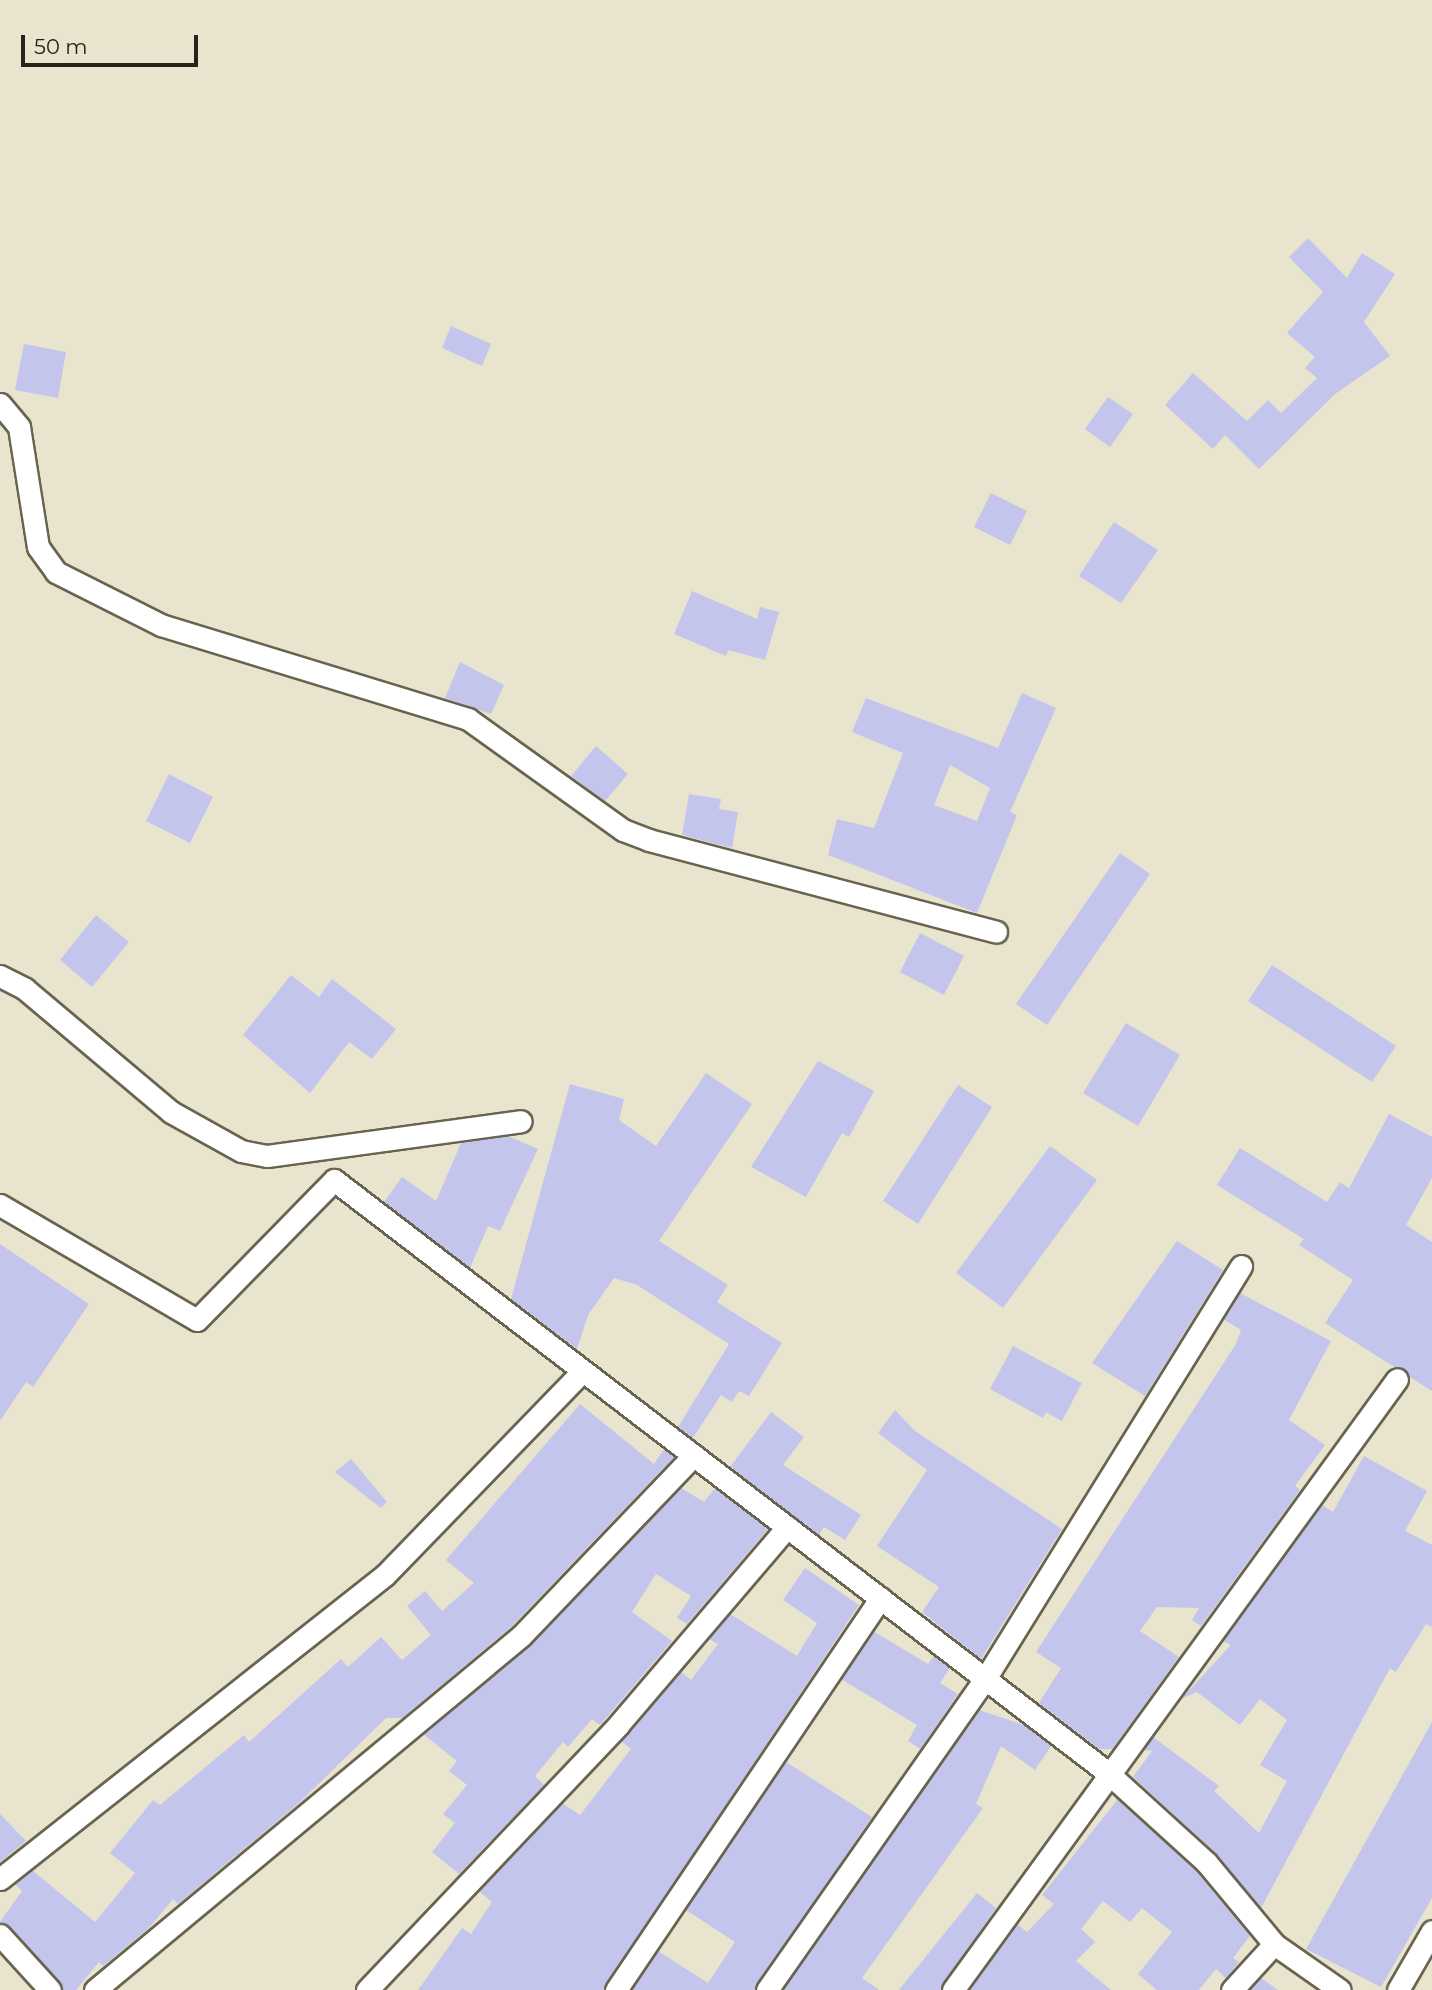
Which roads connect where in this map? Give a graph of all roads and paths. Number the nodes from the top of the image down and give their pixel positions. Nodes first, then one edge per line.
1 (0, 404) edge
2 (996, 932) dead end
3 (0, 976) edge
4 (521, 1121) dead end
5 (0, 1205) edge
6 (1241, 1266) dead end
7 (583, 1371) junction
8 (1397, 1379) dead end
9 (694, 1455) junction
10 (786, 1527) junction
11 (880, 1598) junction
12 (985, 1679) junction
13 (1107, 1772) junction
14 (0, 1879) edge
15 (1432, 1931) edge
16 (0, 1935) edge
17 (1274, 1944) junction
18 (50, 1990) edge
19 (95, 1990) edge
20 (367, 1990) edge
21 (616, 1990) edge
22 (767, 1990) edge
23 (953, 1990) edge
24 (1233, 1990) edge
25 (1340, 1990) edge
26 (1398, 1990) edge

1 - 2 street
3 - 4 street
5 - 7 street
6 - 12 street
7 - 9 street
7 - 14 street
8 - 13 street
9 - 10 street
9 - 19 street
10 - 11 street
10 - 20 street
11 - 12 street
11 - 21 street
12 - 13 street
12 - 22 street
13 - 17 street
13 - 23 street
15 - 26 street
16 - 18 street
17 - 24 street
17 - 25 street

